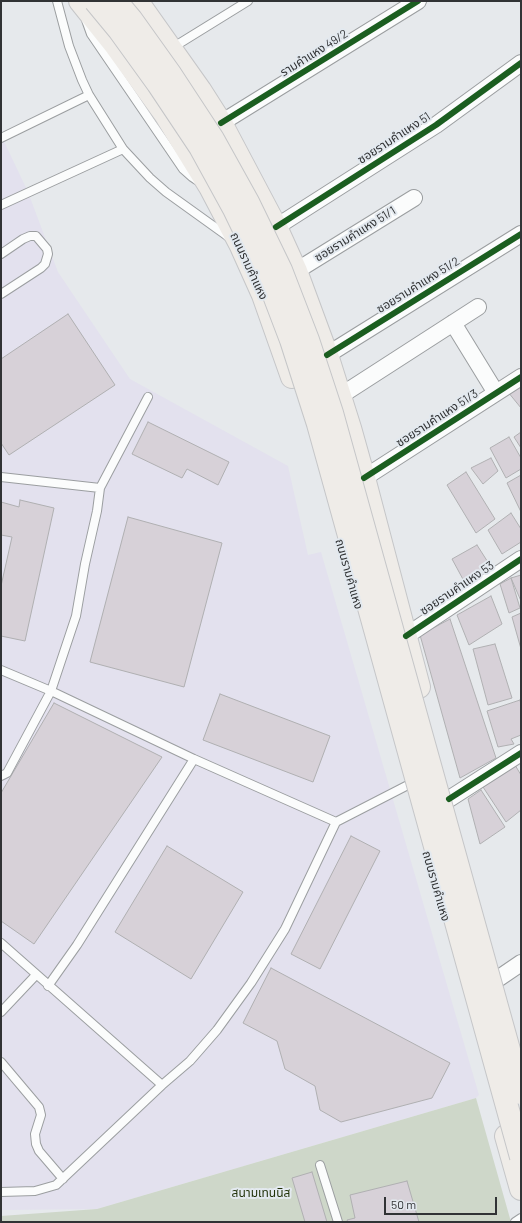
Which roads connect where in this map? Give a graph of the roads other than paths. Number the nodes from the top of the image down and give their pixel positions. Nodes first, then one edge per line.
1 (57, 1) edge
2 (116, 1) edge
3 (137, 1) edge
4 (248, 1) edge
5 (418, 1) edge
6 (87, 3) edge
7 (172, 48) junction
8 (521, 63) edge
9 (89, 95) junction
10 (221, 123) junction
11 (1, 138) edge
12 (123, 148) junction
13 (414, 198) dead end
14 (1, 205) edge
15 (276, 227) junction
16 (521, 234) edge
17 (241, 246) junction
18 (1, 254) edge
19 (296, 270) junction
20 (1, 294) edge
21 (478, 307) dead end
22 (453, 323) junction
23 (328, 355) junction
24 (521, 376) edge
25 (339, 392) junction
26 (496, 393) junction
27 (148, 397) dead end
28 (300, 402) junction
29 (350, 428) junction
30 (313, 443) junction
31 (1, 477) edge
32 (364, 478) junction
33 (100, 488) junction
34 (371, 504) junction
35 (333, 516) junction
36 (381, 541) junction
37 (343, 553) junction
38 (521, 559) edge
39 (406, 636) junction
40 (1, 670) edge
41 (51, 691) junction
42 (521, 753) edge
43 (194, 758) junction
44 (1, 776) edge
45 (408, 785) junction
46 (449, 799) junction
47 (336, 822) junction
48 (1, 943) edge
49 (521, 963) edge
50 (36, 975) junction
51 (498, 978) junction
52 (48, 986) junction
53 (1, 1012) edge
54 (521, 1058) edge
55 (1, 1062) edge
56 (162, 1085) junction
57 (521, 1093) edge
58 (521, 1157) edge
59 (320, 1165) dead end
60 (63, 1179) junction
61 (521, 1189) edge
62 (1, 1192) edge
63 (521, 1218) edge
64 (338, 1222) edge
65 (515, 1222) edge

1 - 9 lane
2 - 57 main road, bridge
3 - 7 main road
4 - 7 lane
5 - 10 street, รามคำแหง 49/2
6 - 17 main road, ถนนรามคำแหง
6 - 58 main road, ถนนรามคำแหง, bridge
7 - 10 main road
8 - 15 street, ซอยรามคำแหง 51
9 - 11 lane
9 - 12 lane
10 - 15 main road
12 - 14 lane
12 - 17 lane
13 - 19 street, ซอยรามคำแหง 51/1
15 - 19 main road
16 - 23 street, ซอยรามคำแหง 51/2
17 - 28 main road, ถนนรามคำแหง
18 - 20 lane
19 - 23 main road
21 - 22 street
22 - 25 street
22 - 26 street
23 - 25 main road
24 - 26 street, ซอยรามคำแหง 51/3
25 - 28 main road
25 - 29 main road
26 - 32 street, ซอยรามคำแหง 51/3
27 - 33 lane
28 - 30 main road, ถนนรามคำแหง
29 - 30 main road
29 - 32 main road
30 - 35 main road, ถนนรามคำแหง
31 - 33 lane
32 - 34 main road
33 - 41 lane
34 - 35 main road
34 - 36 main road
35 - 37 main road, ถนนรามคำแหง
36 - 37 main road
36 - 39 main road
37 - 45 main road, ถนนรามคำแหง
38 - 39 street, ซอยรามคำแหง 53
39 - 46 main road
40 - 41 lane
41 - 43 lane
41 - 44 lane
42 - 46 street
43 - 47 lane
43 - 52 lane
45 - 47 lane
45 - 61 main road, ถนนรามคำแหง
46 - 51 main road
47 - 56 lane
48 - 50 lane
49 - 51 street
50 - 52 lane
50 - 53 lane
51 - 54 main road
52 - 56 lane
55 - 60 lane
56 - 60 lane
59 - 64 lane
60 - 62 lane
63 - 65 lane

